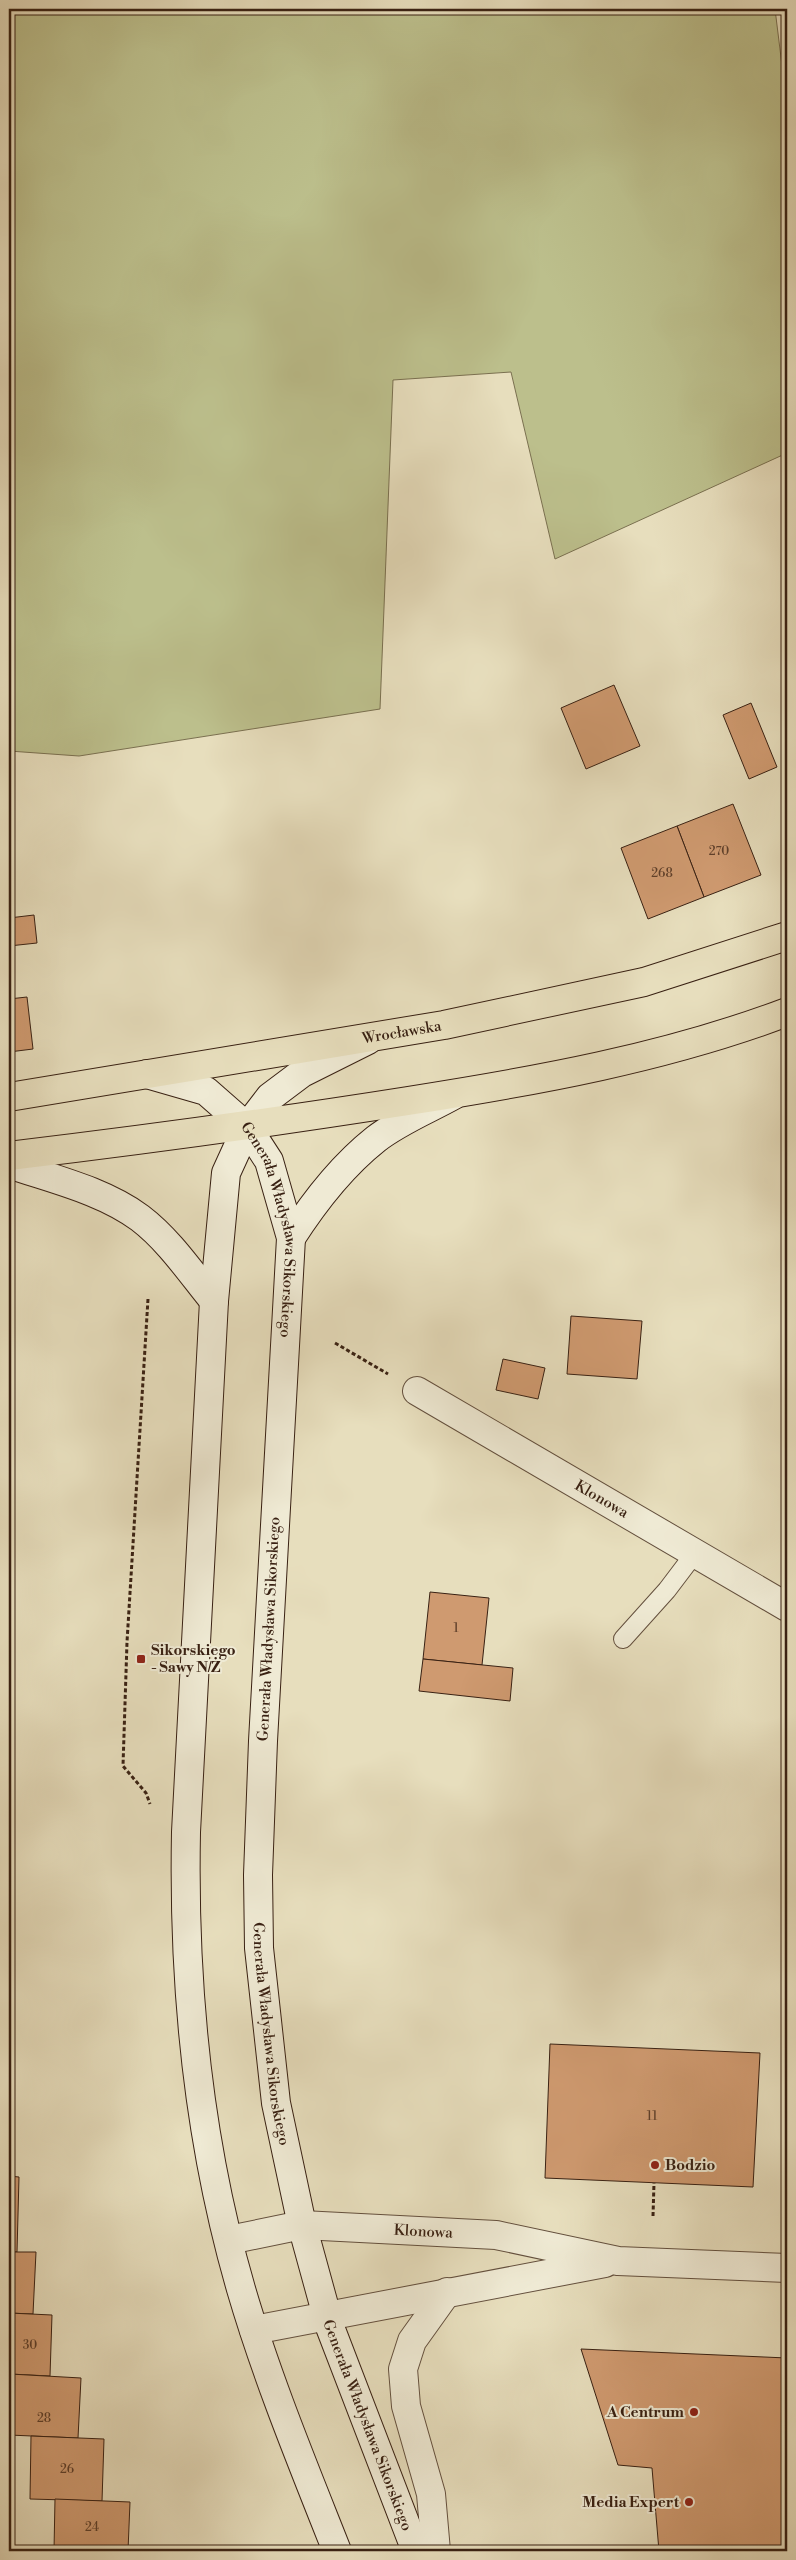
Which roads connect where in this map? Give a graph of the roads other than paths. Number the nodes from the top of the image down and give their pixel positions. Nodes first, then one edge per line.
1 (787, 936) edge
2 (787, 1012) edge
3 (374, 1037) junction
4 (147, 1074) junction
5 (455, 1094) junction
6 (9, 1096) edge
7 (247, 1127) junction
8 (9, 1156) edge
9 (9, 1164) edge
10 (291, 1238) junction
11 (214, 1301) junction
12 (417, 1390) road end
13 (695, 1553) junction
14 (787, 1607) edge
15 (623, 1639) dead end
16 (302, 2225) junction
17 (229, 2240) junction
18 (618, 2261) junction
19 (787, 2268) edge
20 (447, 2292) junction
21 (327, 2316) junction
22 (254, 2330) junction
23 (337, 2551) edge
24 (416, 2551) edge
25 (436, 2551) edge

1 - 3 main road, Wrocławska
2 - 5 main road
3 - 4 main road, Wrocławska
3 - 7 street
4 - 6 main road, Wrocławska
4 - 7 street
5 - 7 main road
5 - 10 street
7 - 8 main road
7 - 10 street, Generała Władysława Sikorskiego
7 - 11 street, Generała Władysława Sikorskiego
9 - 11 street
10 - 16 street, Generała Władysława Sikorskiego
11 - 17 street, Generała Władysława Sikorskiego
12 - 13 street, Klonowa
13 - 14 street, Klonowa
13 - 15 lane
16 - 17 street, Klonowa
16 - 18 street, Klonowa
16 - 21 street, Generała Władysława Sikorskiego
17 - 22 street, Generała Władysława Sikorskiego
18 - 19 street, Klonowa
18 - 20 street, Klonowa
20 - 21 street, Klonowa
20 - 25 street
21 - 22 street, Klonowa
21 - 24 street, Generała Władysława Sikorskiego
22 - 23 street, Generała Władysława Sikorskiego

